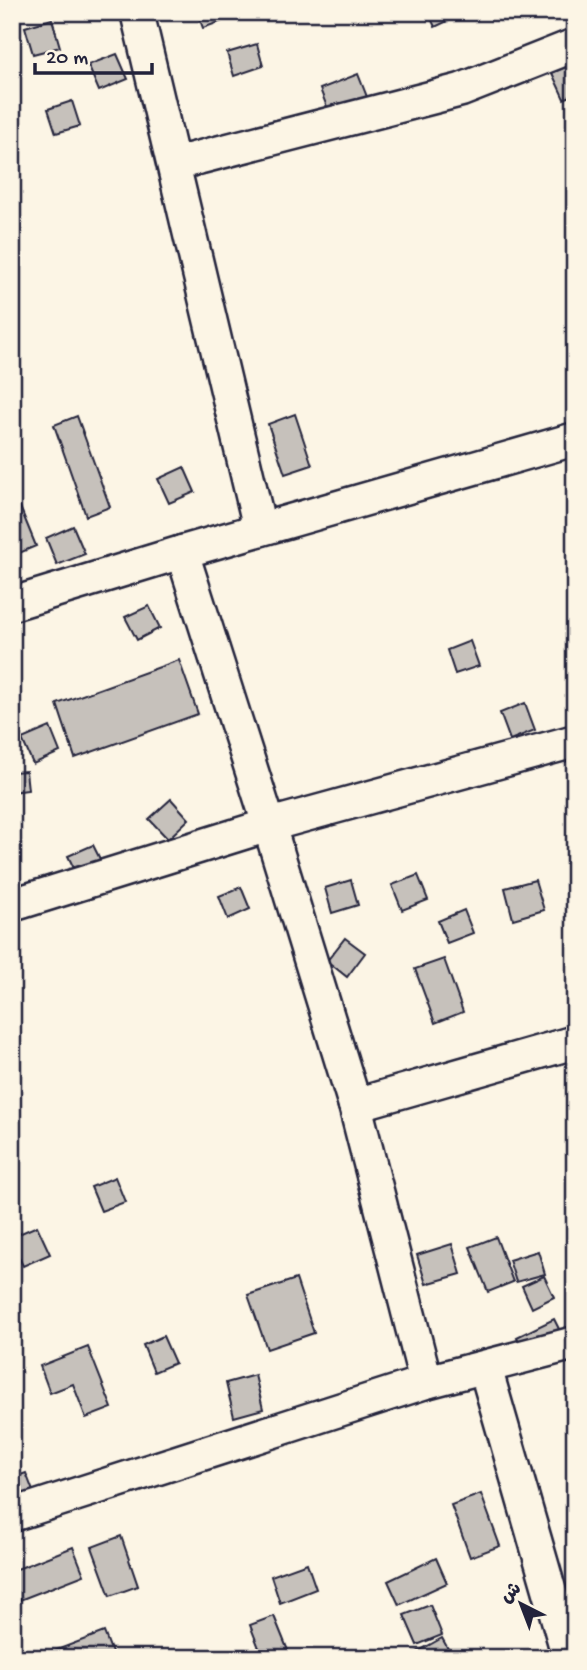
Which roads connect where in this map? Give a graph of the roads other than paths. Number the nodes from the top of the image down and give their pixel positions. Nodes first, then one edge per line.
1 (137, 12) edge
2 (575, 45) edge
3 (174, 164) junction
4 (575, 439) edge
5 (260, 529) junction
6 (181, 552) junction
7 (12, 604) edge
8 (575, 741) edge
9 (269, 825) junction
10 (12, 905) edge
11 (575, 1042) edge
12 (355, 1105) junction
13 (575, 1343) edge
14 (485, 1367) junction
15 (426, 1382) junction
16 (12, 1515) edge
17 (564, 1656) edge

1 - 3 street
2 - 3 street
3 - 5 street
4 - 5 street
5 - 6 street
6 - 7 street
6 - 9 street
8 - 9 street
9 - 10 street
9 - 12 street
11 - 12 street
12 - 15 street
13 - 14 street
14 - 15 street
14 - 17 street
15 - 16 street

